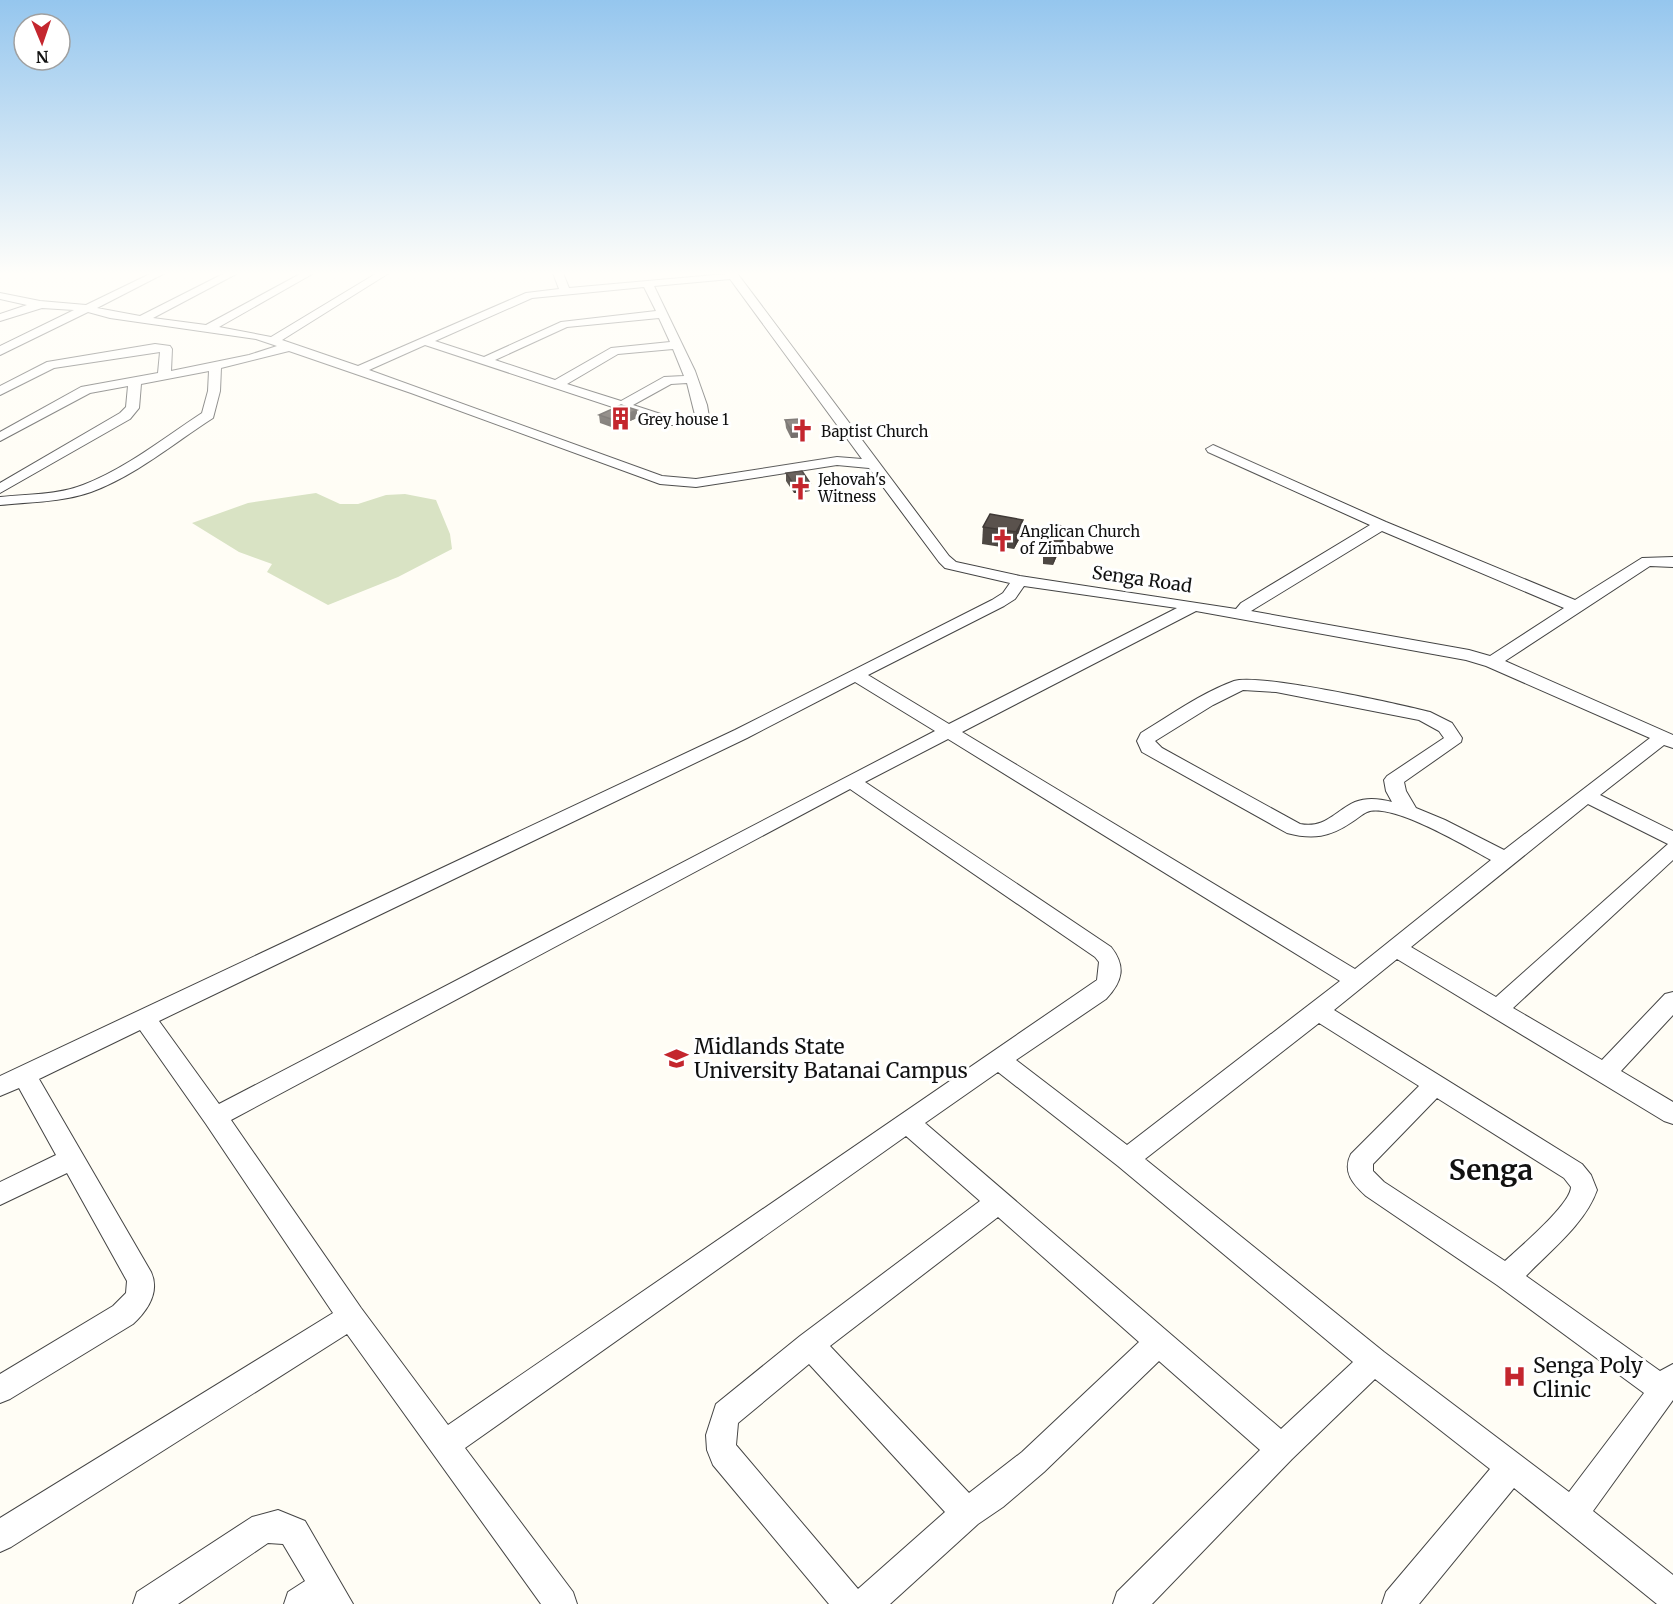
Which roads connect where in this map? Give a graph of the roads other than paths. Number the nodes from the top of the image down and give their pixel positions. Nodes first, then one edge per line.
1 (285, 348) edge
2 (296, 348) edge
3 (413, 348) edge
4 (445, 348) edge
5 (514, 348) edge
6 (647, 348) edge
7 (677, 348) edge
8 (787, 348) edge
9 (484, 361) junction
10 (215, 366) junction
11 (359, 370) junction
12 (164, 375) junction
13 (135, 380) junction
14 (692, 380) junction
15 (555, 385) junction
16 (0, 391) edge
17 (621, 406) junction
18 (0, 437) edge
19 (1213, 449) dead end
20 (868, 458) junction
21 (0, 489) edge
22 (0, 501) edge
23 (1381, 525) junction
24 (1673, 562) edge
25 (1020, 581) junction
26 (1194, 606) junction
27 (1576, 607) junction
28 (1244, 616) junction
29 (1492, 662) junction
30 (856, 675) junction
31 (946, 731) junction
32 (1668, 740) edge
33 (850, 781) junction
34 (1587, 796) junction
35 (1407, 810) junction
36 (1673, 839) edge
37 (1673, 849) edge
38 (1505, 859) junction
39 (1394, 947) junction
40 (1356, 980) junction
41 (1497, 1009) junction
42 (1669, 1010) edge
43 (1318, 1011) junction
44 (144, 1018) junction
45 (998, 1059) junction
46 (1605, 1073) junction
47 (24, 1076) junction
48 (1434, 1086) junction
49 (0, 1087) edge
50 (1673, 1114) edge
51 (215, 1117) junction
52 (907, 1122) junction
53 (73, 1158) junction
54 (1128, 1159) junction
55 (0, 1194) edge
56 (998, 1202) junction
57 (1507, 1277) junction
58 (351, 1317) junction
59 (1158, 1342) junction
60 (810, 1345) junction
61 (1374, 1361) junction
62 (1668, 1383) edge
63 (0, 1390) edge
64 (444, 1445) junction
65 (1281, 1449) junction
66 (1512, 1467) junction
67 (967, 1513) junction
68 (1572, 1514) junction
69 (0, 1536) edge
70 (332, 1594) edge
71 (1673, 1596) edge
72 (552, 1601) edge
73 (149, 1604) edge
74 (300, 1604) edge
75 (850, 1604) edge
76 (866, 1604) edge
77 (1129, 1604) edge
78 (1398, 1604) edge

1 - 10 street
2 - 11 street
3 - 11 street
4 - 9 street
5 - 9 street
6 - 15 street
7 - 14 street
8 - 20 street, Senga Road
9 - 15 street
10 - 12 street
10 - 22 street
11 - 20 street
12 - 13 street
12 - 16 street
13 - 18 street
13 - 21 street
14 - 17 street
14 - 17 street
15 - 17 street
19 - 23 street
20 - 25 street, Senga Road
23 - 27 street
23 - 28 street
24 - 27 street
25 - 26 street, Senga Road
25 - 30 street
26 - 28 street, Senga Road
26 - 31 street
27 - 29 street
28 - 29 street, Senga Road
29 - 32 street, Senga Road
30 - 31 street
30 - 44 street
31 - 33 street
31 - 40 street
32 - 34 street
33 - 45 street
33 - 51 street
34 - 36 street
34 - 38 street
35 - 35 street
35 - 38 street
37 - 41 street
38 - 39 street
39 - 40 street
39 - 41 street
40 - 43 street
41 - 46 street
42 - 46 street
43 - 48 street
43 - 54 street
44 - 47 street
44 - 51 street
45 - 52 street
45 - 54 street
46 - 50 street
47 - 49 street
47 - 53 street
48 - 57 street
48 - 57 street
51 - 58 street
52 - 56 street
52 - 64 street
53 - 55 street
53 - 63 street
54 - 61 street
56 - 59 street
56 - 60 street
57 - 62 street
58 - 64 street
58 - 69 street
59 - 65 street
59 - 67 street
60 - 67 street
60 - 75 street
61 - 65 street
61 - 66 street
62 - 68 street
64 - 72 street
65 - 77 street
66 - 68 street
66 - 78 street
67 - 76 street
68 - 71 street
70 - 73 street
70 - 74 street

